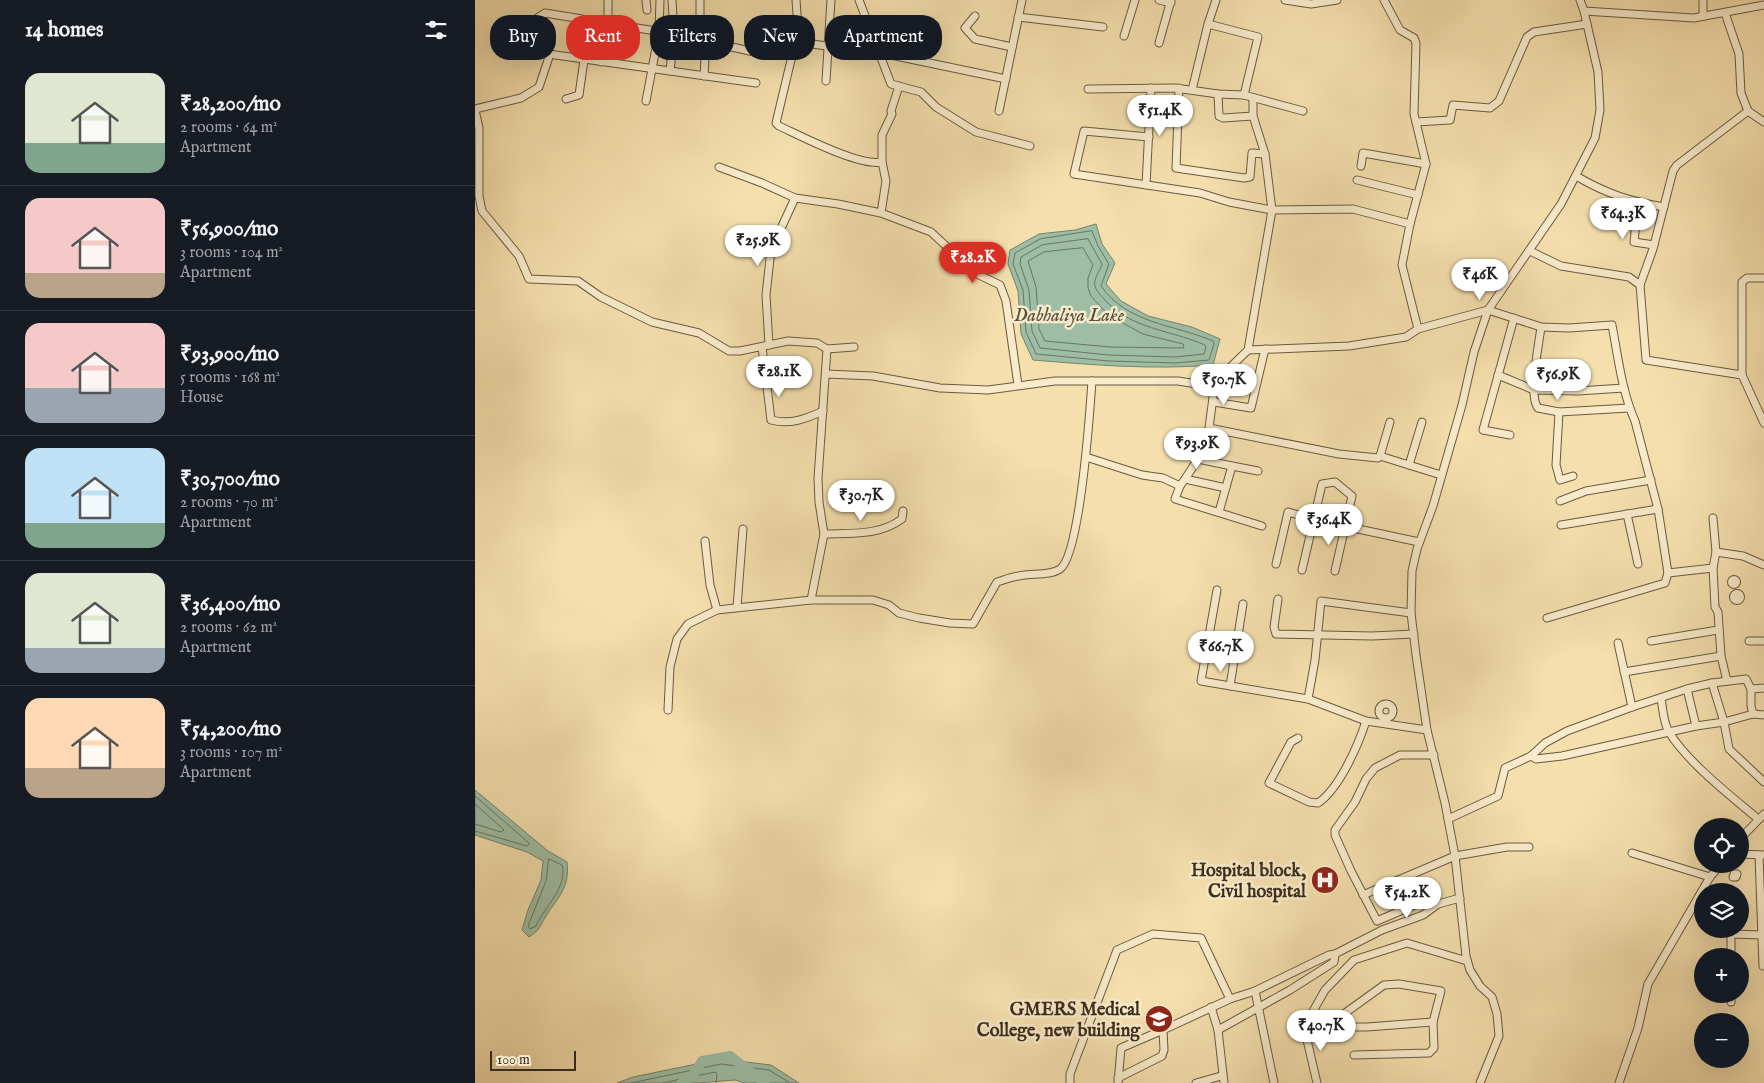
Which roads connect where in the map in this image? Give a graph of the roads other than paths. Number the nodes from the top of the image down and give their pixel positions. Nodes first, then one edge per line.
1 (608, 0) edge
2 (646, 0) edge
3 (660, 0) edge
4 (672, 0) edge
5 (700, 0) edge
6 (796, 0) edge
7 (831, 0) edge
8 (859, 0) edge
9 (1022, 0) edge
10 (1135, 0) edge
11 (1159, 0) edge
12 (1216, 0) edge
13 (1285, 0) edge
14 (1337, 0) edge
15 (1384, 0) edge
16 (1580, 0) edge
17 (1703, 0) edge
18 (1171, 2) edge
19 (1764, 5) edge
20 (647, 10) dead end
21 (1584, 11) junction
22 (1725, 13) junction
23 (542, 15) edge
24 (608, 15) edge
25 (660, 15) edge
26 (673, 15) edge
27 (700, 15) edge
28 (797, 15) edge
29 (830, 15) edge
30 (865, 15) edge
31 (975, 16) dead end
32 (1703, 16) junction
33 (566, 17) edge
34 (1018, 17) junction
35 (1208, 24) junction
36 (1587, 24) junction
37 (1103, 27) dead end
38 (1124, 36) dead end
39 (1159, 43) dead end
40 (1012, 47) junction
41 (549, 60) edge
42 (584, 60) joint
43 (654, 60) edge
44 (672, 60) edge
45 (704, 60) edge
46 (791, 60) edge
47 (827, 60) edge
48 (882, 60) edge
49 (910, 60) edge
50 (601, 62) joint
51 (653, 68) junction
52 (671, 71) junction
53 (703, 76) junction
54 (1006, 79) junction
55 (826, 81) dead end
56 (756, 83) dead end
57 (899, 86) junction
58 (1151, 88) junction
59 (1179, 88) junction
60 (1088, 89) dead end
61 (1192, 90) junction
62 (1218, 94) junction
63 (1244, 95) junction
64 (1253, 98) junction
65 (566, 99) dead end
66 (647, 101) dead end
67 (475, 109) edge
68 (999, 111) dead end
69 (1303, 111) dead end
70 (1748, 111) junction
71 (1253, 116) junction
72 (1416, 122) junction
73 (1764, 122) edge
74 (1149, 137) junction
75 (1030, 146) dead end
76 (1265, 154) junction
77 (882, 162) junction
78 (1426, 164) junction
79 (1361, 166) dead end
80 (719, 167) dead end
81 (1577, 176) junction
82 (1357, 180) dead end
83 (1146, 185) junction
84 (1418, 195) junction
85 (795, 198) junction
86 (1637, 203) junction
87 (1664, 207) junction
88 (1272, 210) junction
89 (481, 211) junction
90 (881, 213) junction
91 (475, 218) edge
92 (1410, 224) junction
93 (1655, 245) junction
94 (1530, 251) junction
95 (1764, 278) edge
96 (1640, 285) junction
97 (1488, 310) junction
98 (1514, 318) junction
99 (1541, 327) junction
100 (1418, 329) junction
101 (765, 346) junction
102 (854, 347) dead end
103 (827, 349) junction
104 (1265, 349) junction
105 (1247, 350) junction
106 (826, 374) junction
107 (1498, 375) junction
108 (1742, 375) junction
109 (1092, 381) junction
110 (1215, 382) junction
111 (1018, 385) junction
112 (1624, 388) junction
113 (1534, 390) junction
114 (1214, 402) junction
115 (1629, 408) junction
116 (823, 411) junction
117 (1559, 412) junction
118 (1390, 422) dead end
119 (1422, 422) dead end
120 (1764, 423) edge
121 (1209, 428) junction
122 (1510, 435) dead end
123 (1380, 456) junction
124 (1086, 457) junction
125 (1198, 459) junction
126 (1409, 465) junction
127 (1232, 466) junction
128 (1258, 471) dead end
129 (1441, 475) junction
130 (1573, 476) dead end
131 (1185, 478) junction
132 (1651, 480) junction
133 (1180, 486) junction
134 (1226, 488) junction
135 (1559, 501) dead end
136 (1658, 509) junction
137 (903, 511) dead end
138 (1219, 512) junction
139 (1627, 514) junction
140 (1713, 518) dead end
141 (1313, 520) junction
142 (1561, 525) dead end
143 (1261, 526) dead end
144 (1345, 526) junction
145 (743, 529) dead end
146 (824, 534) junction
147 (705, 541) dead end
148 (1419, 542) junction
149 (1716, 552) junction
150 (1276, 564) dead end
151 (1638, 564) dead end
152 (1764, 565) edge
153 (1713, 568) junction
154 (1302, 570) dead end
155 (1335, 571) dead end
156 (1668, 573) junction
157 (1217, 590) dead end
158 (1279, 599) dead end
159 (811, 600) junction
160 (1243, 604) dead end
161 (737, 607) junction
162 (717, 610) junction
163 (1411, 612) junction
164 (1547, 618) dead end
165 (1718, 630) junction
166 (1413, 634) junction
167 (1317, 636) junction
168 (1764, 640) edge
169 (1651, 641) dead end
170 (1749, 641) dead end
171 (1617, 642) dead end
172 (1721, 656) junction
173 (1624, 672) junction
174 (1727, 681) junction
175 (1713, 683) junction
176 (1230, 686) junction
177 (1764, 688) edge
178 (1687, 689) junction
179 (1751, 689) junction
180 (1661, 698) junction
181 (1308, 699) junction
182 (1632, 707) junction
183 (668, 710) dead end
184 (1753, 714) junction
185 (1764, 715) edge
186 (1367, 721) junction
187 (1724, 722) junction
188 (1696, 726) junction
189 (1427, 730) junction
190 (1669, 732) junction
191 (1298, 738) dead end
192 (1434, 755) junction
193 (1531, 756) junction
194 (1764, 780) edge
195 (1761, 817) edge
196 (1448, 819) junction
197 (1749, 830) edge
198 (1529, 847) dead end
199 (1632, 852) dead end
200 (1455, 856) junction
201 (1761, 856) edge
202 (1713, 873) edge
203 (1710, 877) junction
204 (1363, 895) junction
205 (1460, 898) junction
206 (1438, 904) junction
207 (1762, 935) junction
208 (1731, 948) edge
209 (1335, 954) junction
210 (1467, 961) junction
211 (1763, 966) dead end
212 (1255, 991) junction
213 (1230, 999) junction
214 (1211, 1008) junction
215 (1259, 1008) junction
216 (1433, 1022) junction
217 (1338, 1026) junction
218 (1304, 1027) junction
219 (1163, 1030) junction
220 (1218, 1030) junction
221 (1354, 1055) dead end
222 (1223, 1079) edge
223 (1118, 1080) edge
224 (1070, 1083) edge
225 (1196, 1083) edge
226 (1274, 1083) edge
227 (1317, 1083) edge
228 (1480, 1083) edge
229 (1619, 1083) edge

1 - 24 street
2 - 20 street
3 - 25 street
4 - 26 street
5 - 27 street
6 - 28 street
7 - 29 street
8 - 30 street
9 - 34 street
10 - 38 street
11 - 18 street
12 - 35 street
13 - 14 street
15 - 72 street
16 - 21 street
17 - 32 street
18 - 39 street
19 - 22 street
21 - 32 street
21 - 36 street
22 - 32 street
22 - 70 street
23 - 33 street
31 - 40 street
34 - 37 street
34 - 40 street
35 - 61 street
35 - 63 street
36 - 72 street
36 - 81 street
40 - 54 street
41 - 67 street
42 - 50 street
42 - 65 street
43 - 51 street
44 - 52 street
45 - 53 street
46 - 77 street
47 - 55 street
48 - 57 street
49 - 54 street
50 - 51 street
51 - 52 street
51 - 66 street
52 - 53 street
53 - 56 street
54 - 68 street
57 - 75 street
57 - 77 street
58 - 59 street
58 - 60 street
58 - 74 street
59 - 61 street
59 - 76 street
61 - 62 street
62 - 63 street
62 - 71 street
63 - 64 street
64 - 69 street
64 - 71 street
67 - 89 street
70 - 73 street
70 - 87 street
71 - 76 street
72 - 78 street
74 - 83 street
74 - 83 street
76 - 88 street
77 - 90 street
78 - 79 street
78 - 84 street
80 - 85 street
81 - 86 street
81 - 94 street
82 - 84 street
83 - 88 street
84 - 92 street
85 - 90 street
85 - 101 street
86 - 87 street
86 - 93 street
87 - 93 street
88 - 92 street
88 - 105 street
89 - 91 street
89 - 101 street
90 - 111 street
92 - 100 street
93 - 96 street
94 - 96 street
94 - 97 street
95 - 108 street
96 - 108 street
97 - 98 street
97 - 100 street
97 - 129 street
98 - 99 street
98 - 107 street
99 - 112 street
99 - 113 street
100 - 104 street
101 - 103 street
101 - 116 street
102 - 103 street
103 - 106 street
104 - 105 street
104 - 114 street
105 - 110 street
106 - 111 street
106 - 116 street
107 - 113 street
107 - 122 street
108 - 120 street
109 - 110 street
109 - 111 street
109 - 124 street
110 - 114 street
112 - 113 street
112 - 115 street
113 - 117 street
114 - 121 street
115 - 117 street
115 - 132 street
116 - 146 street
117 - 130 street
118 - 123 street
119 - 126 street
121 - 123 street
121 - 125 street
123 - 126 street
124 - 133 street
124 - 159 street
125 - 127 street
125 - 131 street
126 - 129 street
127 - 128 street
127 - 134 street
129 - 148 street
131 - 133 street
131 - 134 street
132 - 135 street
132 - 136 street
133 - 138 street
134 - 138 street
136 - 139 street
136 - 156 street
137 - 146 street
138 - 143 street
139 - 142 street
139 - 151 street
140 - 149 street
141 - 144 street
141 - 144 street
141 - 150 street
141 - 154 street
144 - 148 street
144 - 155 street
145 - 161 street
146 - 159 street
147 - 162 street
148 - 163 street
149 - 152 street
149 - 153 street
153 - 156 street
153 - 165 street
156 - 164 street
157 - 176 street
158 - 167 street
159 - 161 street
160 - 176 street
161 - 162 street
162 - 183 street
163 - 166 street
163 - 167 street
165 - 169 street
165 - 172 street
166 - 167 street
166 - 189 street
167 - 181 street
168 - 170 street
171 - 173 street
172 - 173 street
172 - 174 street
173 - 182 street
174 - 175 street
174 - 179 street
175 - 178 street
175 - 187 street
176 - 181 street
177 - 179 street
178 - 180 street
178 - 188 street
179 - 184 street
180 - 182 street
180 - 190 street
181 - 186 street
182 - 193 street
184 - 185 street
184 - 187 street
186 - 189 street
186 - 191 street
187 - 188 street
187 - 194 street
188 - 190 street
189 - 192 street
190 - 193 street
190 - 195 street
192 - 196 street
192 - 204 street
193 - 196 street
195 - 197 street
196 - 200 street
198 - 200 street
199 - 203 street
200 - 204 street
200 - 205 street
201 - 207 street
202 - 203 street
203 - 229 street
204 - 206 street
205 - 206 street
205 - 210 street
206 - 209 street
207 - 208 street
207 - 211 street
209 - 212 street
209 - 215 street
210 - 218 street
210 - 228 street
212 - 213 street
212 - 215 street
213 - 214 street
213 - 224 street
214 - 219 street
214 - 220 street
215 - 220 street
215 - 226 street
216 - 217 street
216 - 217 street
216 - 221 street
217 - 218 street
218 - 227 street
219 - 223 street
219 - 223 street
220 - 222 street
222 - 225 street

